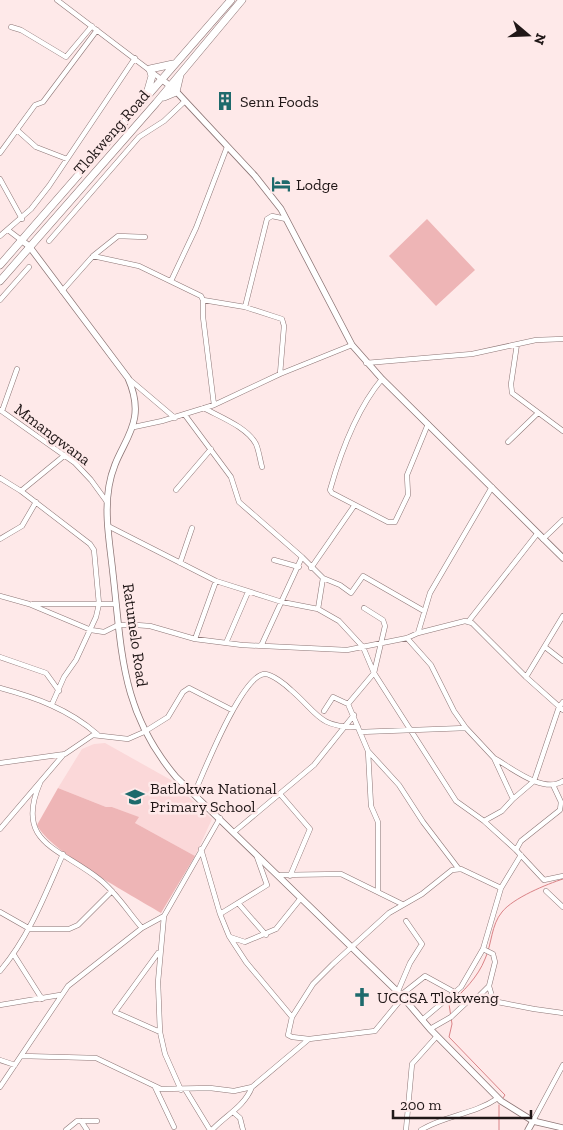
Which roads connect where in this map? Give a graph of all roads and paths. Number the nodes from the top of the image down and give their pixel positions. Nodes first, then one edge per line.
1 (57, 0) edge
2 (231, 0) edge
3 (242, 0) edge
4 (92, 26) junction
5 (11, 28) dead end
6 (97, 30) junction
7 (135, 58) junction
8 (174, 64) junction
9 (150, 69) junction
10 (184, 69) junction
11 (162, 78) junction
12 (170, 85) junction
13 (176, 92) junction
14 (146, 98) junction
15 (185, 101) junction
16 (156, 103) junction
17 (18, 130) junction
18 (227, 147) junction
19 (0, 153) edge
20 (67, 159) junction
21 (0, 179) edge
22 (286, 218) junction
23 (22, 219) junction
24 (8, 230) junction
25 (0, 236) edge
26 (145, 237) dead end
27 (21, 240) junction
28 (49, 241) dead end
29 (29, 246) junction
30 (93, 256) junction
31 (0, 265) edge
32 (29, 267) dead end
33 (171, 280) junction
34 (0, 281) edge
35 (62, 291) junction
36 (0, 300) edge
37 (203, 300) junction
38 (246, 307) junction
39 (563, 339) edge
40 (517, 344) junction
41 (352, 345) junction
42 (366, 363) junction
43 (17, 369) dead end
44 (280, 374) junction
45 (128, 378) junction
46 (382, 379) junction
47 (214, 405) junction
48 (204, 408) junction
49 (1, 410) edge
50 (538, 413) junction
51 (185, 415) junction
52 (175, 418) junction
53 (428, 424) junction
54 (134, 427) junction
55 (563, 431) edge
56 (508, 442) dead end
57 (211, 448) junction
58 (65, 455) junction
59 (262, 467) dead end
60 (0, 478) edge
61 (492, 487) junction
62 (176, 490) dead end
63 (21, 491) junction
64 (36, 502) junction
65 (108, 503) junction
66 (354, 506) junction
67 (563, 520) edge
68 (108, 526) junction
69 (192, 528) dead end
70 (538, 534) junction
71 (543, 538) junction
72 (0, 539) edge
73 (302, 557) junction
74 (563, 558) edge
75 (274, 560) dead end
76 (180, 563) junction
77 (299, 568) junction
78 (311, 568) junction
79 (322, 578) junction
80 (216, 581) junction
81 (248, 592) junction
82 (0, 596) edge
83 (282, 602) junction
84 (29, 604) junction
85 (99, 604) junction
86 (116, 604) junction
87 (364, 608) dead end
88 (318, 609) junction
89 (424, 611) junction
90 (563, 616) edge
91 (468, 622) junction
92 (118, 625) junction
93 (91, 630) junction
94 (418, 633) junction
95 (195, 638) junction
96 (407, 638) junction
97 (226, 643) junction
98 (382, 644) junction
99 (261, 646) junction
100 (363, 647) junction
101 (546, 647) junction
102 (0, 657) edge
103 (563, 661) edge
104 (374, 673) junction
105 (526, 678) junction
106 (0, 688) edge
107 (59, 691) junction
108 (563, 702) edge
109 (52, 704) junction
110 (348, 704) junction
111 (561, 709) edge
112 (232, 710) junction
113 (324, 712) dead end
114 (354, 715) junction
115 (343, 727) junction
116 (466, 728) junction
117 (359, 730) junction
118 (412, 731) junction
119 (144, 732) junction
120 (97, 735) junction
121 (368, 751) junction
122 (65, 754) junction
123 (494, 758) junction
124 (0, 763) edge
125 (563, 780) edge
126 (534, 781) junction
127 (40, 783) junction
128 (553, 785) junction
129 (194, 794) junction
130 (280, 794) junction
131 (513, 799) junction
132 (220, 818) junction
133 (484, 821) junction
134 (0, 829) edge
135 (234, 832) junction
136 (202, 849) junction
137 (516, 850) junction
138 (63, 854) junction
139 (256, 854) junction
140 (521, 856) junction
141 (458, 868) junction
142 (280, 875) junction
143 (290, 876) junction
144 (563, 876) edge
145 (501, 888) junction
146 (112, 891) junction
147 (546, 891) dead end
148 (378, 892) junction
149 (301, 898) junction
150 (238, 903) junction
151 (402, 904) junction
152 (563, 907) edge
153 (0, 912) edge
154 (220, 914) junction
155 (164, 916) junction
156 (406, 922) dead end
157 (142, 928) junction
158 (30, 929) junction
159 (266, 935) junction
160 (229, 936) junction
161 (352, 946) junction
162 (484, 949) junction
163 (159, 952) junction
164 (14, 955) junction
165 (0, 971) edge
166 (489, 986) junction
167 (456, 993) junction
168 (401, 994) junction
169 (60, 995) junction
170 (477, 998) junction
171 (42, 999) junction
172 (493, 1000) junction
173 (0, 1005) edge
174 (563, 1013) edge
175 (292, 1017) junction
176 (422, 1020) junction
177 (430, 1029) junction
178 (160, 1032) junction
179 (437, 1036) junction
180 (309, 1039) junction
181 (22, 1056) junction
182 (0, 1060) edge
183 (15, 1065) junction
184 (563, 1065) edge
185 (0, 1087) edge
186 (155, 1087) junction
187 (252, 1087) junction
188 (183, 1090) junction
189 (498, 1098) junction
190 (233, 1112) junction
191 (98, 1120) dead end
192 (81, 1121) junction
193 (533, 1121) junction
194 (174, 1127) dead end
195 (563, 1128) edge
196 (66, 1130) edge
197 (87, 1130) edge
198 (211, 1130) edge
199 (243, 1130) edge
200 (406, 1130) edge
201 (421, 1130) edge
202 (528, 1130) edge

1 - 4 street
2 - 8 main road, Tlokweng Road
3 - 10 main road, Tlokweng Road
4 - 5 street
4 - 6 street
6 - 7 street
6 - 17 street
7 - 9 street
7 - 20 street
8 - 9 main road
8 - 11 main road, Tlokweng Road
9 - 11 street
9 - 14 main road
10 - 12 main road, Tlokweng Road
10 - 13 main road
11 - 12 street
11 - 14 main road, Tlokweng Road
12 - 13 street
12 - 16 main road, Tlokweng Road
13 - 15 street
13 - 16 main road
14 - 27 main road, Tlokweng Road
15 - 18 street
15 - 28 street
16 - 29 main road, Tlokweng Road
17 - 19 street
17 - 20 street
18 - 22 street
18 - 33 street
20 - 23 street
21 - 23 street
22 - 38 street
22 - 41 street
23 - 24 street
24 - 25 street
24 - 27 street
26 - 30 street
27 - 29 street, Ratumelo Road
27 - 31 main road, Tlokweng Road
29 - 34 main road, Tlokweng Road
29 - 35 street, Ratumelo Road
30 - 33 street
30 - 35 street
32 - 36 street
33 - 37 street
35 - 45 street, Ratumelo Road
37 - 38 street
37 - 47 street
38 - 44 street
39 - 40 street
40 - 42 street
40 - 50 street
41 - 42 street
41 - 44 street
42 - 46 street
43 - 49 street
44 - 47 street
45 - 52 street
45 - 54 street, Ratumelo Road
46 - 53 street
46 - 66 street
47 - 48 street
48 - 51 street
48 - 59 street
49 - 58 street, Mmangwana
50 - 55 street
50 - 56 street
51 - 52 street
51 - 57 street
52 - 54 street
53 - 61 street
53 - 66 street
54 - 65 street, Ratumelo Road
57 - 62 street
57 - 73 street
58 - 63 street
58 - 65 street, Mmangwana
60 - 63 street
61 - 70 street
61 - 89 street
63 - 64 street
64 - 72 street
64 - 85 street
65 - 68 street, Ratumelo Road
66 - 78 street
67 - 71 street
68 - 76 street
68 - 86 street, Ratumelo Road
69 - 76 street
70 - 71 street
70 - 91 street
71 - 74 street
73 - 77 street
73 - 78 street
75 - 77 street
76 - 80 street
77 - 83 street
78 - 79 street
79 - 88 street
79 - 89 street
80 - 81 street
80 - 95 street
81 - 83 street
81 - 97 street
82 - 84 street
83 - 88 street
83 - 99 street
84 - 85 street
84 - 93 street
85 - 86 street
85 - 93 street
86 - 92 street, Ratumelo Road
87 - 98 street
88 - 100 street
89 - 94 street
90 - 101 street
91 - 94 street
91 - 105 street
92 - 93 street
92 - 95 street
92 - 119 street, Ratumelo Road
93 - 107 street
94 - 96 street
95 - 97 street
96 - 98 street
96 - 116 street
97 - 99 street
98 - 100 street
98 - 104 street
99 - 100 street
100 - 104 street
101 - 103 street
101 - 105 street
102 - 107 street
104 - 110 street
104 - 118 street
105 - 111 street
106 - 109 street
107 - 109 street
108 - 111 street
109 - 120 street
110 - 113 street
110 - 114 street
111 - 126 street
112 - 115 street
112 - 119 street
112 - 129 street
114 - 115 street
114 - 117 street
115 - 117 street
115 - 130 street
116 - 118 street
116 - 123 street
117 - 118 street
117 - 121 street
118 - 133 street
119 - 120 street
119 - 129 street, Ratumelo Road
120 - 122 street
121 - 141 street
121 - 148 street
122 - 124 street
122 - 127 street
123 - 126 street
123 - 131 street
125 - 128 street
126 - 128 street
126 - 131 street
127 - 134 street
127 - 138 street
128 - 137 street
129 - 132 street, Ratumelo Road
130 - 135 street
130 - 143 street
131 - 133 street
132 - 135 street, Ratumelo Road
132 - 136 street
133 - 137 street
135 - 139 street, Ratumelo Road
136 - 154 street
136 - 155 street
137 - 140 street
138 - 146 street
138 - 158 street
139 - 142 street, Ratumelo Road
139 - 150 street
140 - 144 street
140 - 145 street
141 - 145 street
141 - 151 street
142 - 143 street
142 - 149 street, Ratumelo Road
143 - 148 street
145 - 162 street
146 - 157 street
146 - 158 street
147 - 152 street
148 - 151 street
149 - 159 street
149 - 161 street, Ratumelo Road
150 - 154 street
150 - 159 street
151 - 161 street
153 - 158 street
154 - 160 street
155 - 157 street
155 - 163 street
156 - 168 street
157 - 169 street
158 - 164 street
159 - 160 street
160 - 175 street
161 - 168 street, Ratumelo Road
161 - 175 street
162 - 166 street
162 - 167 street
163 - 178 street
163 - 178 street
164 - 165 street
164 - 171 street
166 - 170 street
166 - 172 street
167 - 168 street
167 - 176 street
168 - 176 street, Ratumelo Road
168 - 180 street
169 - 171 street
169 - 181 street
170 - 172 street
170 - 177 street
171 - 173 street
172 - 174 street
175 - 180 street
176 - 177 street, Ratumelo Road
177 - 179 street, Ratumelo Road
178 - 188 street
179 - 189 street, Ratumelo Road
179 - 200 street
180 - 187 street
181 - 183 street
181 - 186 street
182 - 183 street
183 - 185 street
184 - 193 street
186 - 188 street
186 - 194 street
187 - 188 street
187 - 190 street
188 - 198 street
189 - 193 street, Ratumelo Road
189 - 201 street
190 - 198 street
190 - 199 street
191 - 192 street
192 - 196 street
192 - 197 street
193 - 195 street, Ratumelo Road
193 - 202 street

